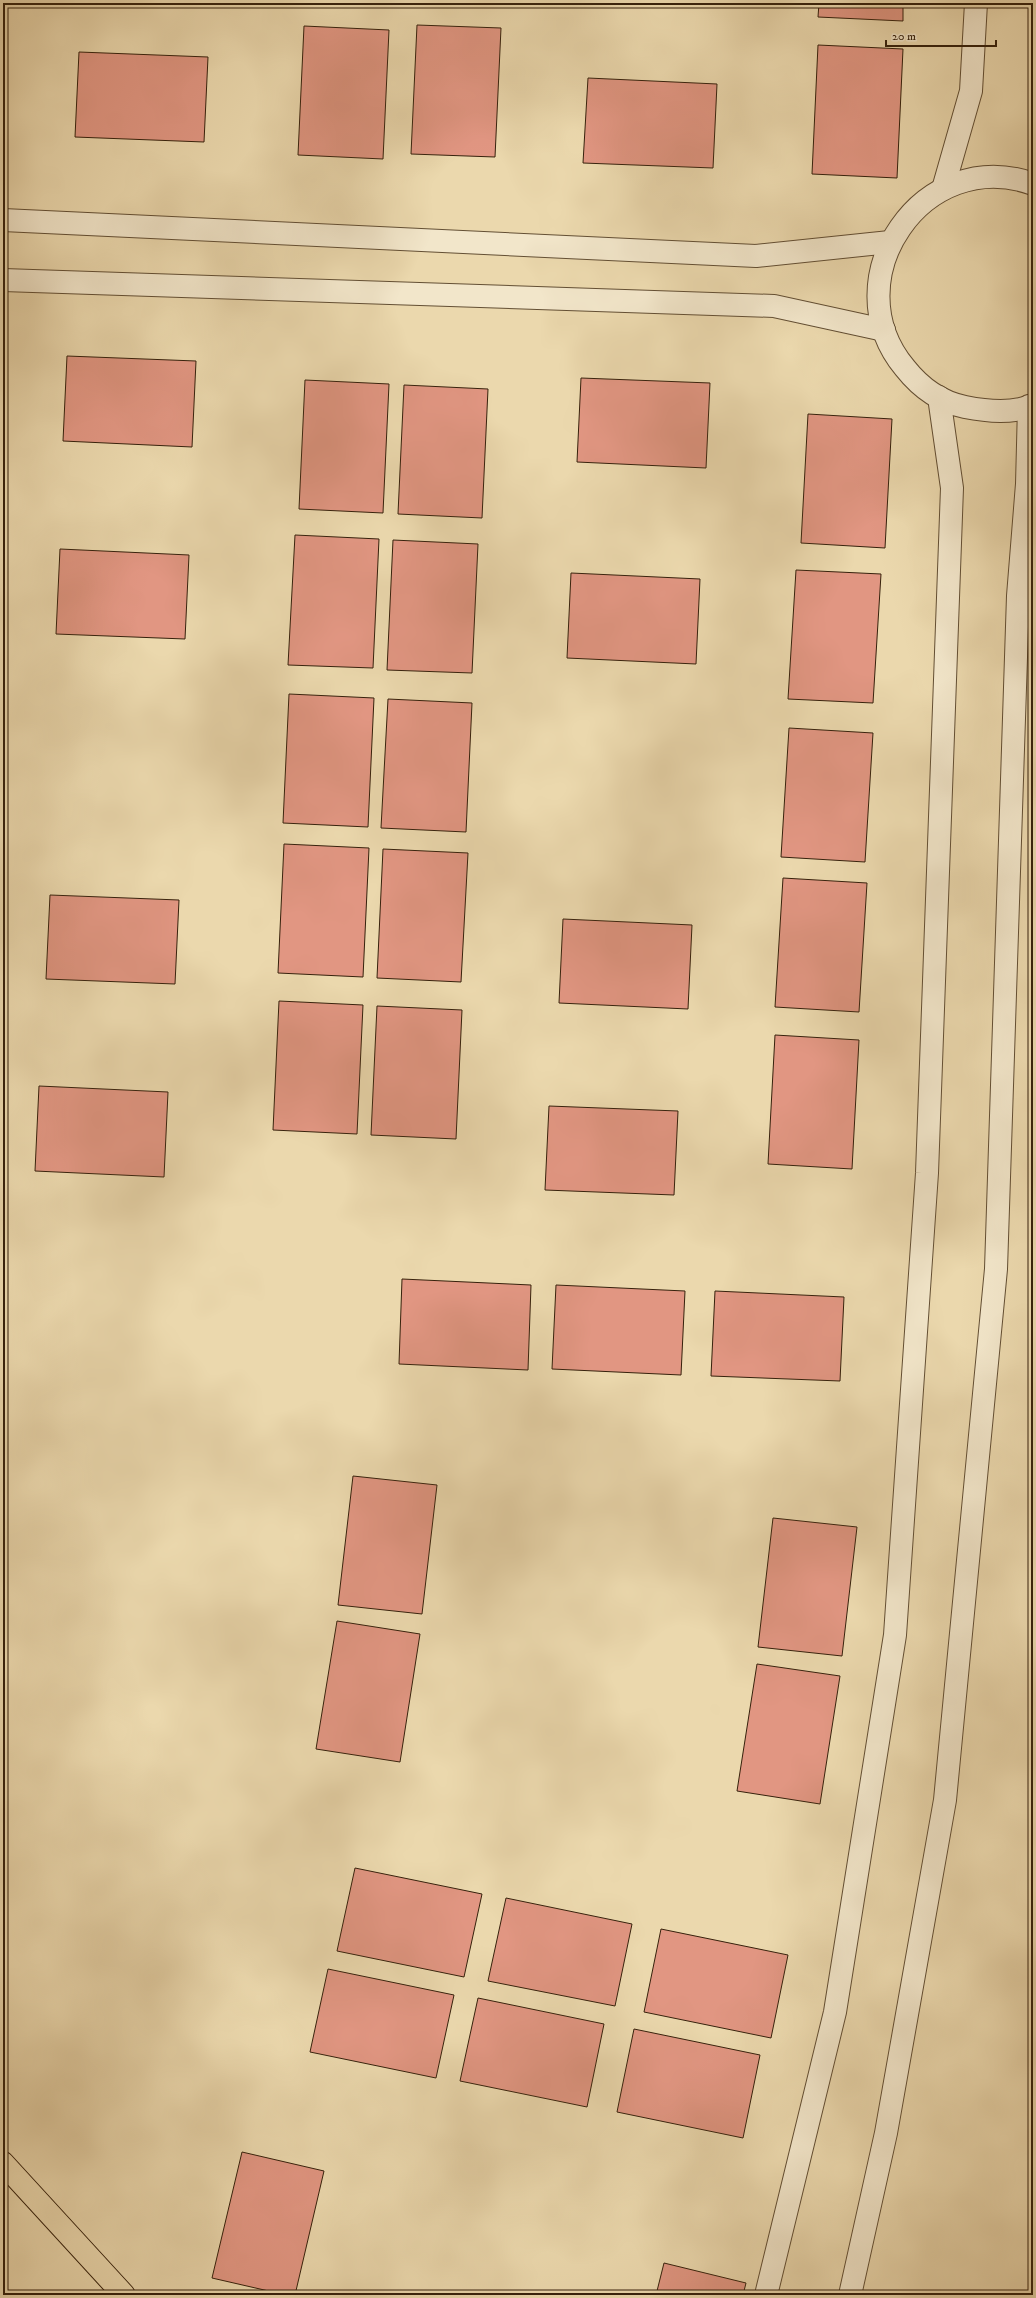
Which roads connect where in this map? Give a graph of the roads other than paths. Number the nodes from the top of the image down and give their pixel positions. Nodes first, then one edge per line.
1 (976, 3) edge
2 (1033, 184) edge
3 (943, 189) junction
4 (3, 220) edge
5 (890, 242) junction
6 (3, 280) edge
7 (884, 330) junction
8 (939, 397) junction
9 (1031, 405) edge
10 (3, 2163) edge
11 (124, 2295) edge
12 (766, 2295) edge
13 (850, 2295) edge

1 - 3 street
2 - 3 street
3 - 5 street
4 - 5 street
5 - 7 street
6 - 7 street
7 - 8 street
8 - 9 street
8 - 12 street
9 - 13 street
10 - 11 main road

